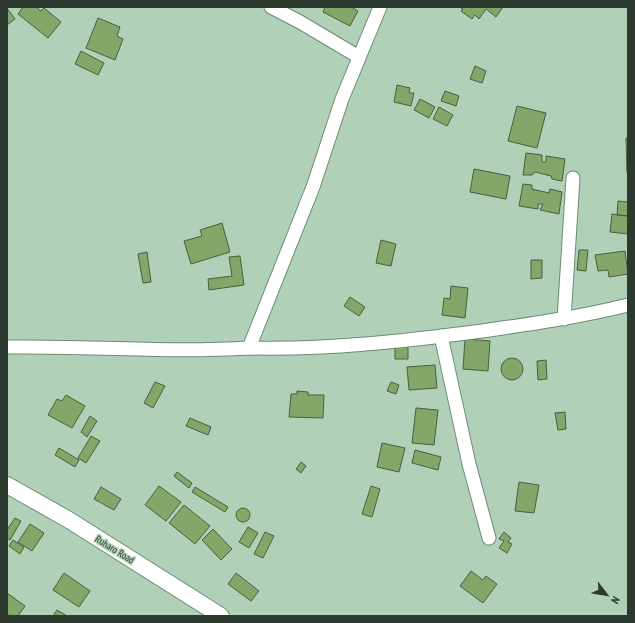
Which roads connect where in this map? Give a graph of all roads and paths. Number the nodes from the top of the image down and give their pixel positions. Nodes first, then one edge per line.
1 (271, 7) edge
2 (380, 7) edge
3 (359, 57) junction
4 (573, 178) dead end
5 (628, 305) edge
6 (564, 319) junction
7 (441, 336) junction
8 (7, 347) edge
9 (249, 348) junction
10 (7, 485) edge
11 (489, 538) dead end
12 (220, 616) edge

1 - 3 street
2 - 3 street
3 - 9 street
4 - 6 street
5 - 6 street
6 - 7 street
7 - 9 street
7 - 11 street
8 - 9 street
10 - 12 street, Ruharo Road

